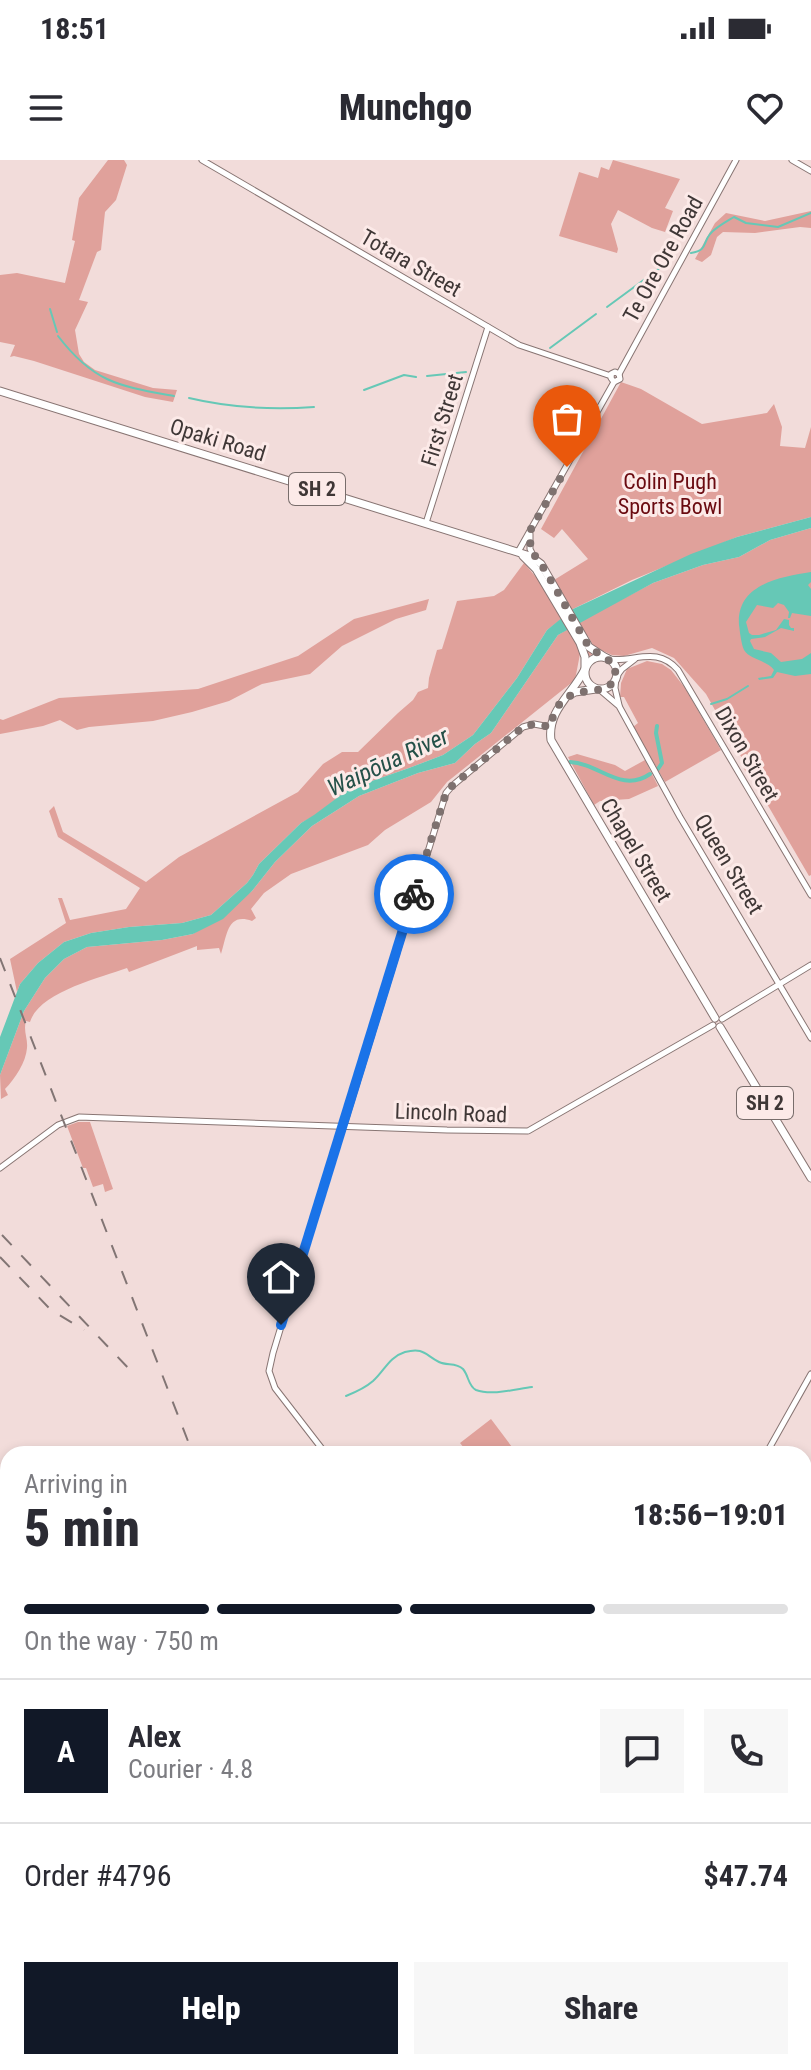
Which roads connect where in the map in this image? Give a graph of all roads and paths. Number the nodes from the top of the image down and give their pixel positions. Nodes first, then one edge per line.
1 (202, 160) edge
2 (736, 160) edge
3 (792, 160) edge
4 (811, 171) edge
5 (488, 327) junction
6 (612, 379) junction
7 (0, 391) edge
8 (426, 523) junction
9 (531, 529) junction
10 (518, 552) junction
11 (536, 559) junction
12 (562, 604) junction
13 (583, 642) junction
14 (606, 658) junction
15 (636, 658) junction
16 (585, 668) junction
17 (616, 677) junction
18 (598, 689) junction
19 (566, 698) junction
20 (619, 706) junction
21 (550, 727) junction
22 (811, 895) edge
23 (811, 965) edge
24 (780, 984) junction
25 (717, 1022) junction
26 (811, 1038) edge
27 (343, 1125) junction
28 (0, 1168) edge
29 (811, 1178) edge
30 (811, 1374) edge
31 (320, 1446) edge
32 (770, 1446) edge

1 - 5 street, Totara Street
2 - 6 street, Te Ore Ore Road
3 - 4 street
5 - 6 street, Totara Street
5 - 8 street, First Street
6 - 9 street
7 - 8 highway, Opaki Road / SH 2
8 - 10 highway, Opaki Road / SH 2
9 - 10 street
9 - 11 street
10 - 11 highway, SH 2
10 - 12 highway
11 - 12 highway
12 - 13 highway
13 - 14 highway
13 - 16 highway
14 - 15 street, Dixon Street
14 - 16 highway
14 - 17 highway
15 - 17 street
15 - 22 street, Dixon Street
16 - 18 highway
16 - 19 highway
17 - 18 highway
17 - 20 street, Queen Street
18 - 19 highway
18 - 20 street, Queen Street
19 - 21 highway
20 - 24 street, Queen Street
21 - 25 highway, Chapel Street / SH 2
21 - 27 street
23 - 24 street, Lincoln Road
24 - 25 street, Lincoln Road
24 - 26 street, Queen Street
25 - 27 street, Lincoln Road
25 - 29 highway, Chapel Street / SH 2
27 - 28 street, Lincoln Road
27 - 31 street
30 - 32 street

